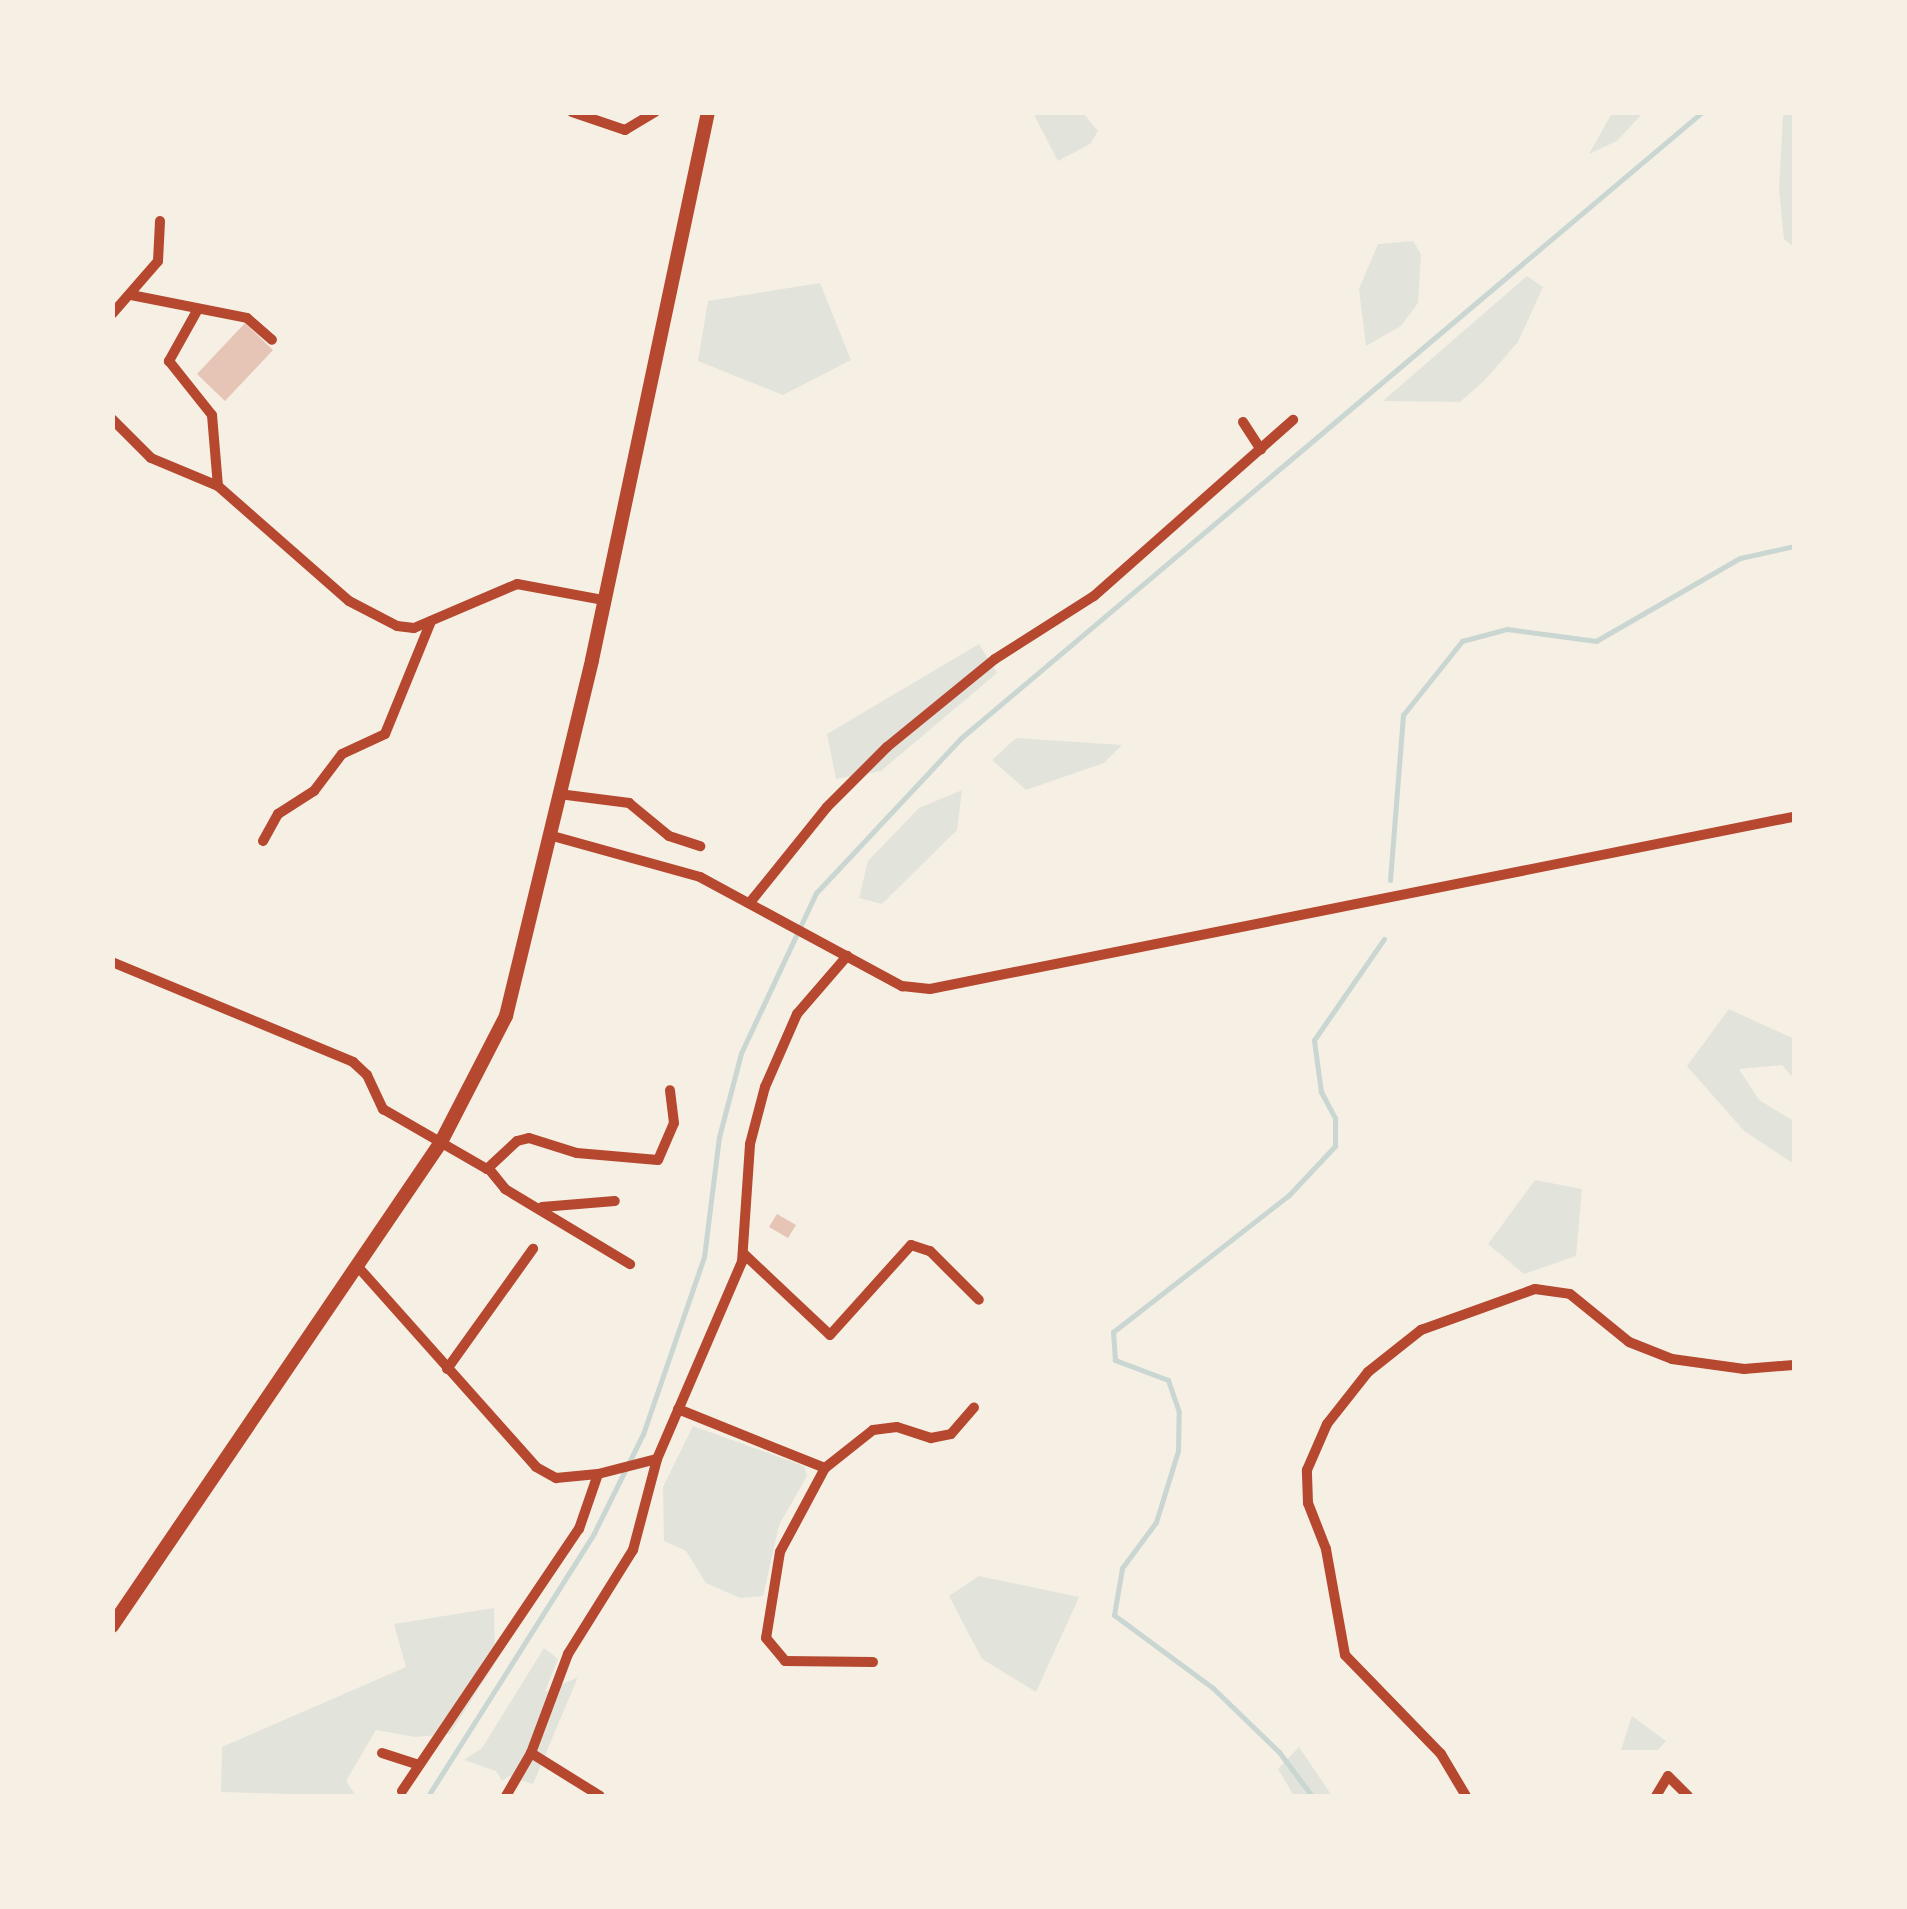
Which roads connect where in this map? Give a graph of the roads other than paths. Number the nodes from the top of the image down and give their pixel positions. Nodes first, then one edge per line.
1 (572, 112) edge
2 (656, 112) edge
3 (707, 113) edge
4 (160, 222) dead end
5 (131, 296) junction
6 (198, 309) junction
7 (112, 314) edge
8 (272, 340) dead end
9 (112, 419) edge
10 (1293, 420) dead end
11 (1242, 422) dead end
12 (1261, 450) junction
13 (218, 486) junction
14 (604, 600) junction
15 (431, 621) junction
16 (559, 794) junction
17 (1792, 818) dead end
18 (549, 835) junction
19 (264, 841) dead end
20 (700, 846) dead end
21 (752, 900) junction
22 (847, 956) junction
23 (112, 962) edge
24 (670, 1090) dead end
25 (441, 1142) junction
26 (490, 1169) junction
27 (615, 1201) dead end
28 (540, 1207) junction
29 (533, 1249) dead end
30 (744, 1254) junction
31 (630, 1264) dead end
32 (359, 1268) junction
33 (979, 1300) dead end
34 (1794, 1365) edge
35 (447, 1369) junction
36 (974, 1408) dead end
37 (678, 1409) junction
38 (652, 1461) junction
39 (825, 1468) junction
40 (598, 1474) junction
41 (112, 1626) edge
42 (873, 1662) dead end
43 (382, 1753) dead end
44 (531, 1753) junction
45 (419, 1765) junction
46 (402, 1791) dead end
47 (512, 1794) edge
48 (600, 1796) edge
49 (1466, 1796) edge
50 (1656, 1796) edge
51 (1688, 1796) edge

1 - 2 street
3 - 14 main road
4 - 5 street
5 - 6 street
5 - 7 street
6 - 8 street
6 - 13 street
9 - 13 street
10 - 12 street
11 - 12 street
12 - 21 street
13 - 15 street
14 - 15 street
14 - 16 main road
15 - 19 street
16 - 18 main road
16 - 20 street
17 - 22 street
18 - 21 street
18 - 25 main road
21 - 22 street
22 - 30 street
23 - 25 street
24 - 26 street
25 - 26 street
25 - 32 main road
26 - 28 street
27 - 28 street
28 - 31 street
29 - 35 street
30 - 33 street
30 - 37 street
32 - 35 street
32 - 41 main road
34 - 49 street
35 - 40 street
36 - 39 street
37 - 38 street
37 - 39 street
38 - 40 street
38 - 44 street
39 - 42 street
40 - 45 street
43 - 45 street
44 - 47 street
44 - 48 street
45 - 46 street
50 - 51 street

